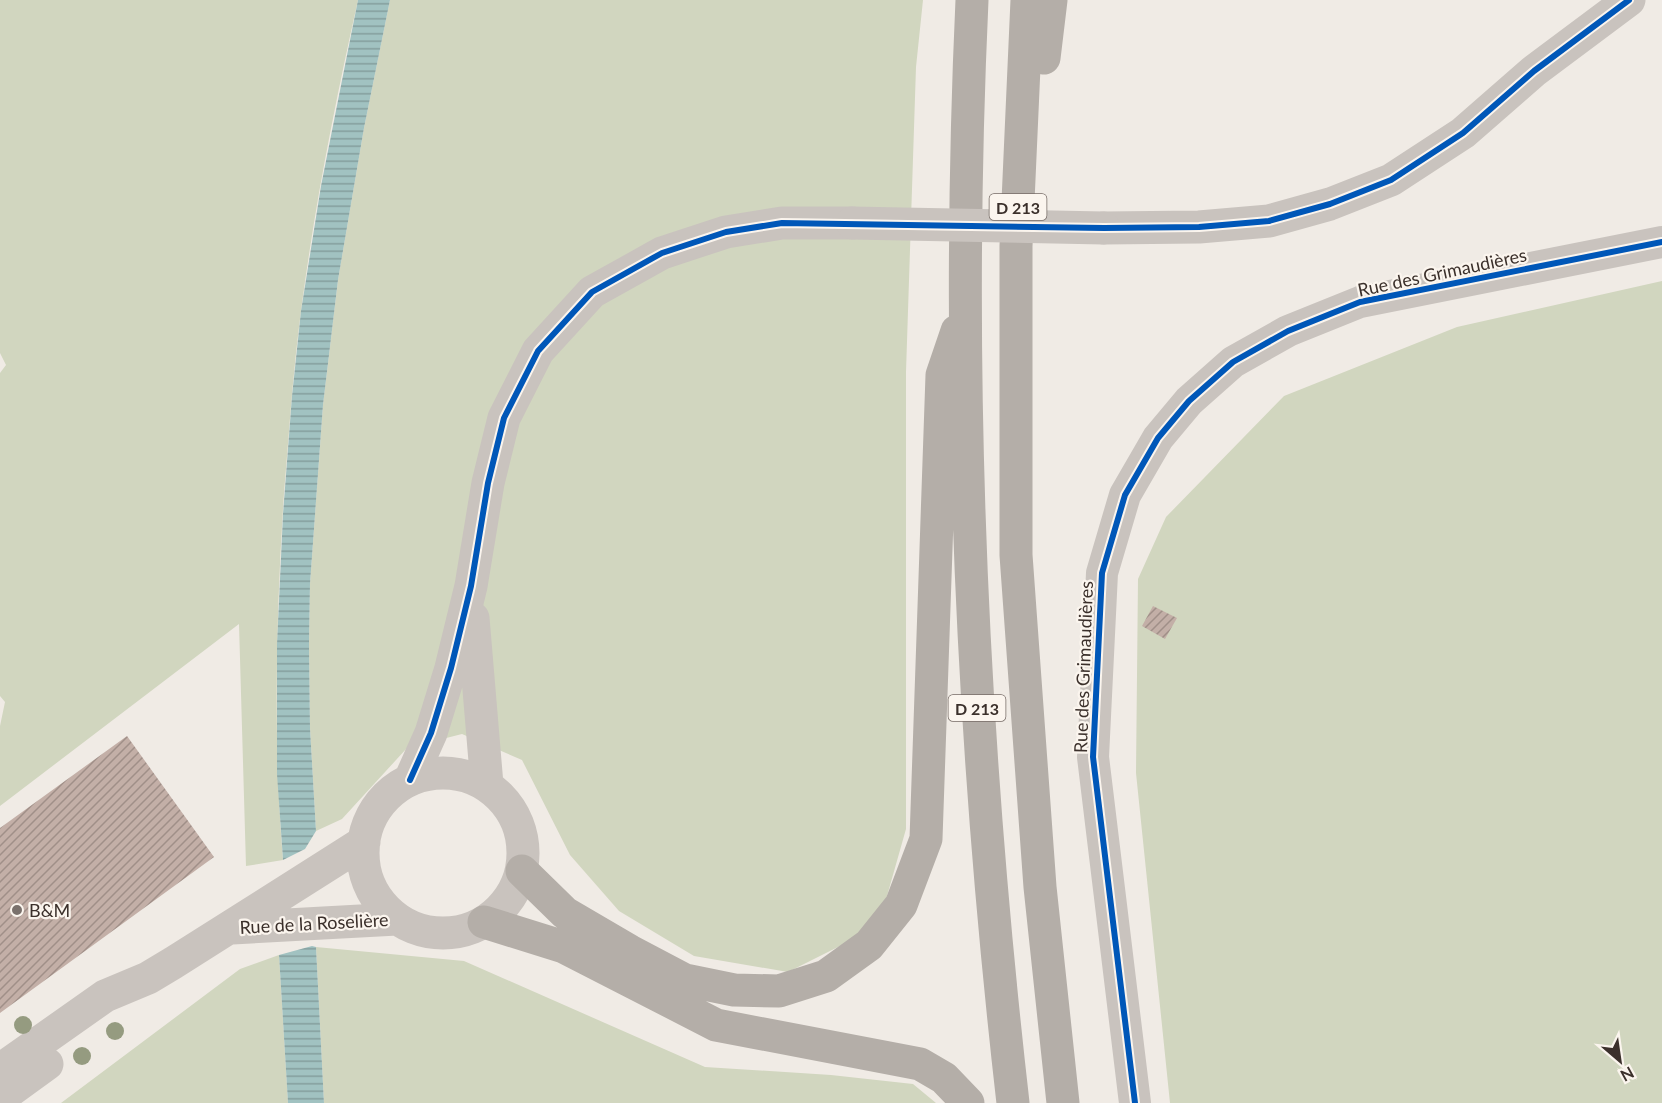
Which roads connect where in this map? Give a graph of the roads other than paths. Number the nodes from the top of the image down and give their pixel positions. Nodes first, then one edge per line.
1 (972, 0) edge
2 (1027, 0) edge
3 (1051, 0) edge
4 (1593, 0) edge
5 (1629, 0) edge
6 (1534, 71) junction
7 (1023, 86) junction
8 (1662, 242) edge
9 (964, 311) junction
10 (471, 586) junction
11 (410, 780) junction
12 (487, 785) junction
13 (364, 842) junction
14 (522, 871) junction
15 (397, 919) junction
16 (484, 922) junction
17 (230, 928) junction
18 (147, 978) junction
19 (0, 1070) edge
20 (0, 1098) edge
21 (968, 1103) edge
22 (1013, 1103) edge
23 (1063, 1103) edge
24 (1134, 1103) edge

1 - 9 highway, D 213
2 - 7 highway, D 213
3 - 7 highway
4 - 6 street
5 - 6 street
6 - 10 street, bridge
7 - 23 highway, D 213
8 - 24 street, Rue des Grimaudières
9 - 14 highway
9 - 22 highway, D 213
10 - 11 street
10 - 12 street
11 - 12 street
11 - 13 street
12 - 14 street
13 - 15 street
13 - 17 street, Rue de la Roselière
14 - 16 street
15 - 16 street
15 - 17 street, Rue de la Roselière
16 - 21 highway
17 - 18 street, Rue de la Roselière
18 - 19 street, Rue de la Roselière
18 - 20 street, Rue de la Roselière

